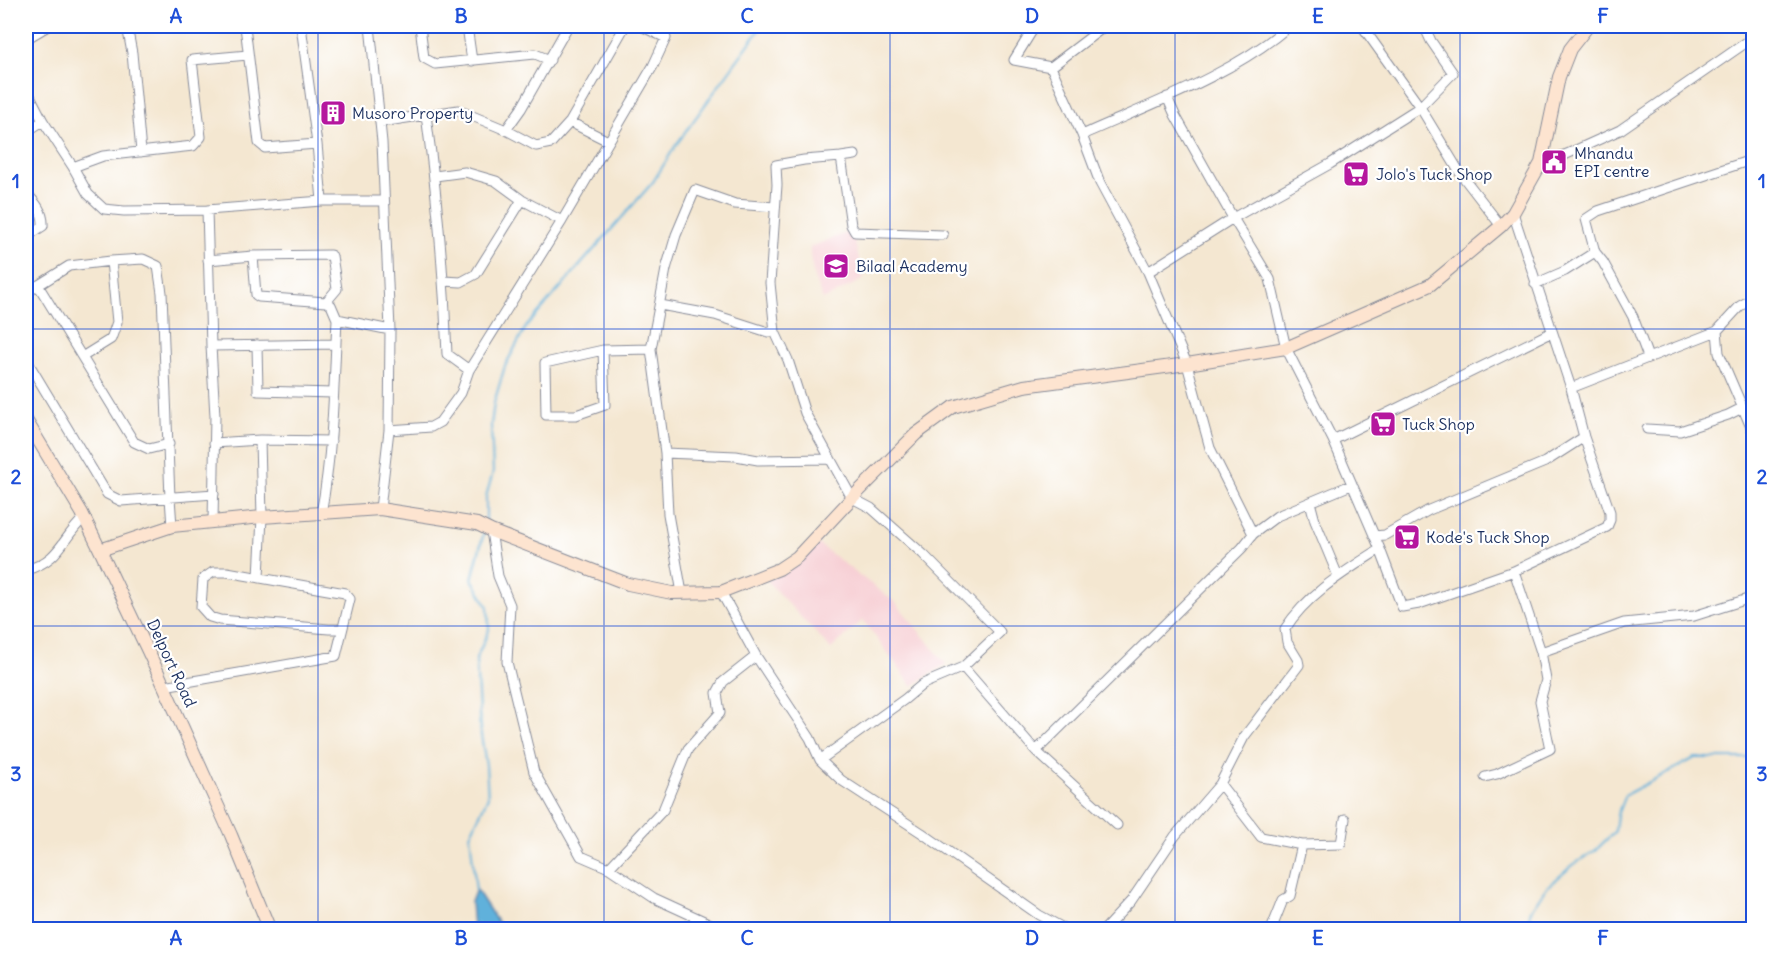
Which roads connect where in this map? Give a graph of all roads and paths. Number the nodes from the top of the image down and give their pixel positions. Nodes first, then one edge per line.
1 (48, 26) edge
2 (127, 26) edge
3 (245, 26) edge
4 (301, 26) edge
5 (370, 26) edge
6 (420, 26) edge
7 (467, 26) edge
8 (568, 26) edge
9 (625, 26) edge
10 (641, 26) edge
11 (1035, 26) edge
12 (1105, 26) edge
13 (1289, 26) edge
14 (1362, 26) edge
15 (1424, 26) edge
16 (1588, 26) edge
17 (1754, 37) edge
18 (26, 39) edge
19 (248, 55) junction
20 (550, 60) junction
21 (472, 61) junction
22 (1051, 67) junction
23 (26, 88) edge
24 (1167, 97) junction
25 (1420, 107) junction
26 (426, 114) junction
27 (43, 121) junction
28 (381, 122) junction
29 (570, 122) junction
30 (506, 130) junction
31 (26, 132) edge
32 (1082, 135) junction
33 (608, 141) junction
34 (317, 144) junction
35 (141, 152) junction
36 (855, 154) dead end
37 (841, 157) junction
38 (1754, 159) edge
39 (1541, 163) junction
40 (73, 167) junction
41 (435, 176) junction
42 (26, 193) edge
43 (522, 200) junction
44 (322, 201) junction
45 (384, 201) junction
46 (776, 207) junction
47 (207, 210) junction
48 (1513, 213) junction
49 (1233, 218) junction
50 (562, 221) junction
51 (1501, 226) junction
52 (944, 235) dead end
53 (26, 237) edge
54 (1595, 252) junction
55 (253, 256) junction
56 (208, 260) junction
57 (111, 261) junction
58 (1148, 272) junction
59 (444, 281) junction
60 (1535, 284) junction
61 (38, 285) junction
62 (26, 293) edge
63 (1754, 298) edge
64 (326, 302) junction
65 (660, 305) junction
66 (337, 319) junction
67 (390, 330) junction
68 (1717, 331) junction
69 (775, 332) junction
70 (1552, 332) junction
71 (336, 344) junction
72 (257, 345) junction
73 (211, 346) junction
74 (1286, 348) junction
75 (651, 349) junction
76 (603, 350) junction
77 (82, 357) junction
78 (1647, 357) junction
79 (26, 359) edge
80 (1187, 364) junction
81 (470, 370) junction
82 (1571, 388) junction
83 (333, 393) junction
84 (1742, 408) junction
85 (26, 420) edge
86 (1647, 429) dead end
87 (389, 430) junction
88 (1754, 434) edge
89 (1584, 436) junction
90 (260, 440) junction
91 (1333, 440) junction
92 (332, 441) junction
93 (214, 443) junction
94 (169, 444) junction
95 (665, 453) junction
96 (830, 459) junction
97 (1351, 485) junction
98 (214, 494) junction
99 (170, 498) junction
100 (852, 498) junction
101 (1310, 501) junction
102 (380, 509) junction
103 (321, 514) junction
104 (262, 517) junction
105 (84, 518) junction
106 (213, 522) junction
107 (172, 526) junction
108 (491, 531) junction
109 (1253, 534) junction
110 (1374, 536) junction
111 (1380, 549) junction
112 (100, 550) junction
113 (26, 570) edge
114 (1514, 571) junction
115 (1338, 576) junction
116 (259, 577) junction
117 (721, 592) junction
118 (682, 593) junction
119 (1754, 597) edge
120 (342, 628) junction
121 (1541, 652) junction
122 (756, 657) junction
123 (963, 666) junction
124 (165, 686) junction
125 (1036, 751) junction
126 (820, 760) junction
127 (1485, 777) dead end
128 (1220, 784) junction
129 (1345, 819) dead end
130 (1117, 825) dead end
131 (1302, 845) junction
132 (609, 868) junction
133 (715, 926) dead end
134 (270, 930) edge
135 (1067, 930) edge
136 (1104, 930) edge
137 (1271, 930) edge

1 - 18 street
2 - 35 street
3 - 19 street
4 - 34 street
5 - 28 street
6 - 21 street
7 - 21 street
8 - 20 street
9 - 29 street
10 - 33 street
11 - 22 street
12 - 22 street
13 - 24 street
14 - 25 street
15 - 25 street
16 - 39 street
17 - 39 street
19 - 34 street
19 - 35 street
20 - 21 street
20 - 30 street
22 - 32 street
23 - 27 street
24 - 32 street
24 - 49 street
25 - 49 street
25 - 51 street
26 - 28 street
26 - 30 street
26 - 41 street
27 - 31 street
27 - 40 street
28 - 45 street
29 - 30 street
29 - 33 street
32 - 58 street
33 - 50 street
34 - 44 street
35 - 40 street
36 - 37 street
37 - 46 street
37 - 52 street
38 - 54 street
39 - 48 street
40 - 47 street
41 - 43 street
41 - 59 street
42 - 53 street
43 - 50 street
43 - 59 street
44 - 45 street
44 - 47 street
45 - 67 street
46 - 65 street
46 - 69 street
47 - 56 street
48 - 51 street
48 - 60 street
49 - 58 street
49 - 74 street
50 - 81 street
51 - 74 street
54 - 60 street
54 - 78 street
55 - 56 street
55 - 64 street
55 - 64 street
56 - 73 street
57 - 61 street
57 - 77 street
57 - 94 street
58 - 80 street
59 - 81 street
60 - 70 street
61 - 62 street
61 - 77 street
63 - 68 street
64 - 66 street
65 - 69 street
65 - 75 street
66 - 67 street
66 - 71 street
67 - 87 street
68 - 78 street
68 - 84 street
69 - 96 street
70 - 82 street
70 - 91 street
71 - 72 street
71 - 83 street
72 - 73 street
72 - 83 street
73 - 93 street
74 - 80 street
74 - 91 street
75 - 76 street
75 - 95 street
76 - 76 street
77 - 94 street
78 - 82 street
79 - 99 street
80 - 100 street
80 - 109 street
81 - 87 street
82 - 89 street
83 - 92 street
84 - 86 street
84 - 88 street
85 - 105 street, Delport Road
87 - 102 street
89 - 110 street
89 - 114 street
90 - 92 street
90 - 93 street
90 - 104 street
91 - 97 street
92 - 103 street
93 - 98 street
94 - 99 street
95 - 96 street
95 - 118 street
96 - 100 street
97 - 101 street
97 - 110 street
98 - 99 street
98 - 106 street
99 - 107 street
100 - 117 street
100 - 123 street
101 - 109 street
101 - 115 street
102 - 103 street
102 - 108 street
103 - 104 street
104 - 106 street
104 - 116 street
105 - 112 street, Delport Road
105 - 113 street
106 - 107 street
107 - 112 street
108 - 118 street
108 - 132 street
109 - 125 street
110 - 111 street
111 - 114 street
111 - 115 street
112 - 124 street, Delport Road
114 - 121 street
115 - 128 street
116 - 120 street
116 - 120 street
117 - 118 street
117 - 122 street
119 - 121 street
120 - 124 street
121 - 127 street
122 - 126 street
122 - 132 street
123 - 125 street
123 - 126 street
124 - 134 street, Delport Road
125 - 130 street
126 - 135 street
128 - 131 street
128 - 136 street
129 - 131 street
131 - 137 street
132 - 133 street

